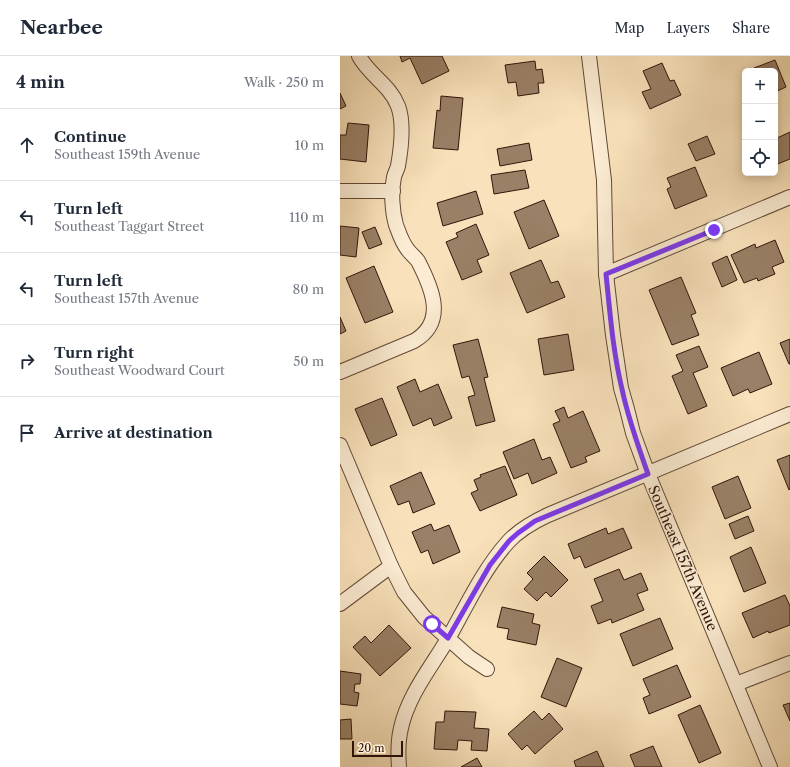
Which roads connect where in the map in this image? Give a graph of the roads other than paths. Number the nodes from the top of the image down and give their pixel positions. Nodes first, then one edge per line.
1 (359, 56) edge
2 (589, 56) edge
3 (340, 191) edge
4 (393, 191) junction
5 (790, 197) edge
6 (606, 274) junction
7 (340, 372) edge
8 (790, 414) edge
9 (340, 445) edge
10 (648, 474) junction
11 (391, 566) junction
12 (340, 604) edge
13 (448, 638) junction
14 (790, 663) edge
15 (487, 669) dead end
16 (736, 684) junction
17 (399, 767) edge
18 (770, 767) edge

1 - 4 street
2 - 6 street, Southeast 157th Avenue
3 - 4 street
4 - 7 street
5 - 6 street
6 - 10 street, Southeast 157th Avenue
8 - 10 street
9 - 11 street
10 - 13 street
10 - 16 street, Southeast 157th Avenue
11 - 12 street
11 - 13 street
13 - 15 street
13 - 17 street
14 - 16 street
16 - 18 street, Southeast 157th Avenue

